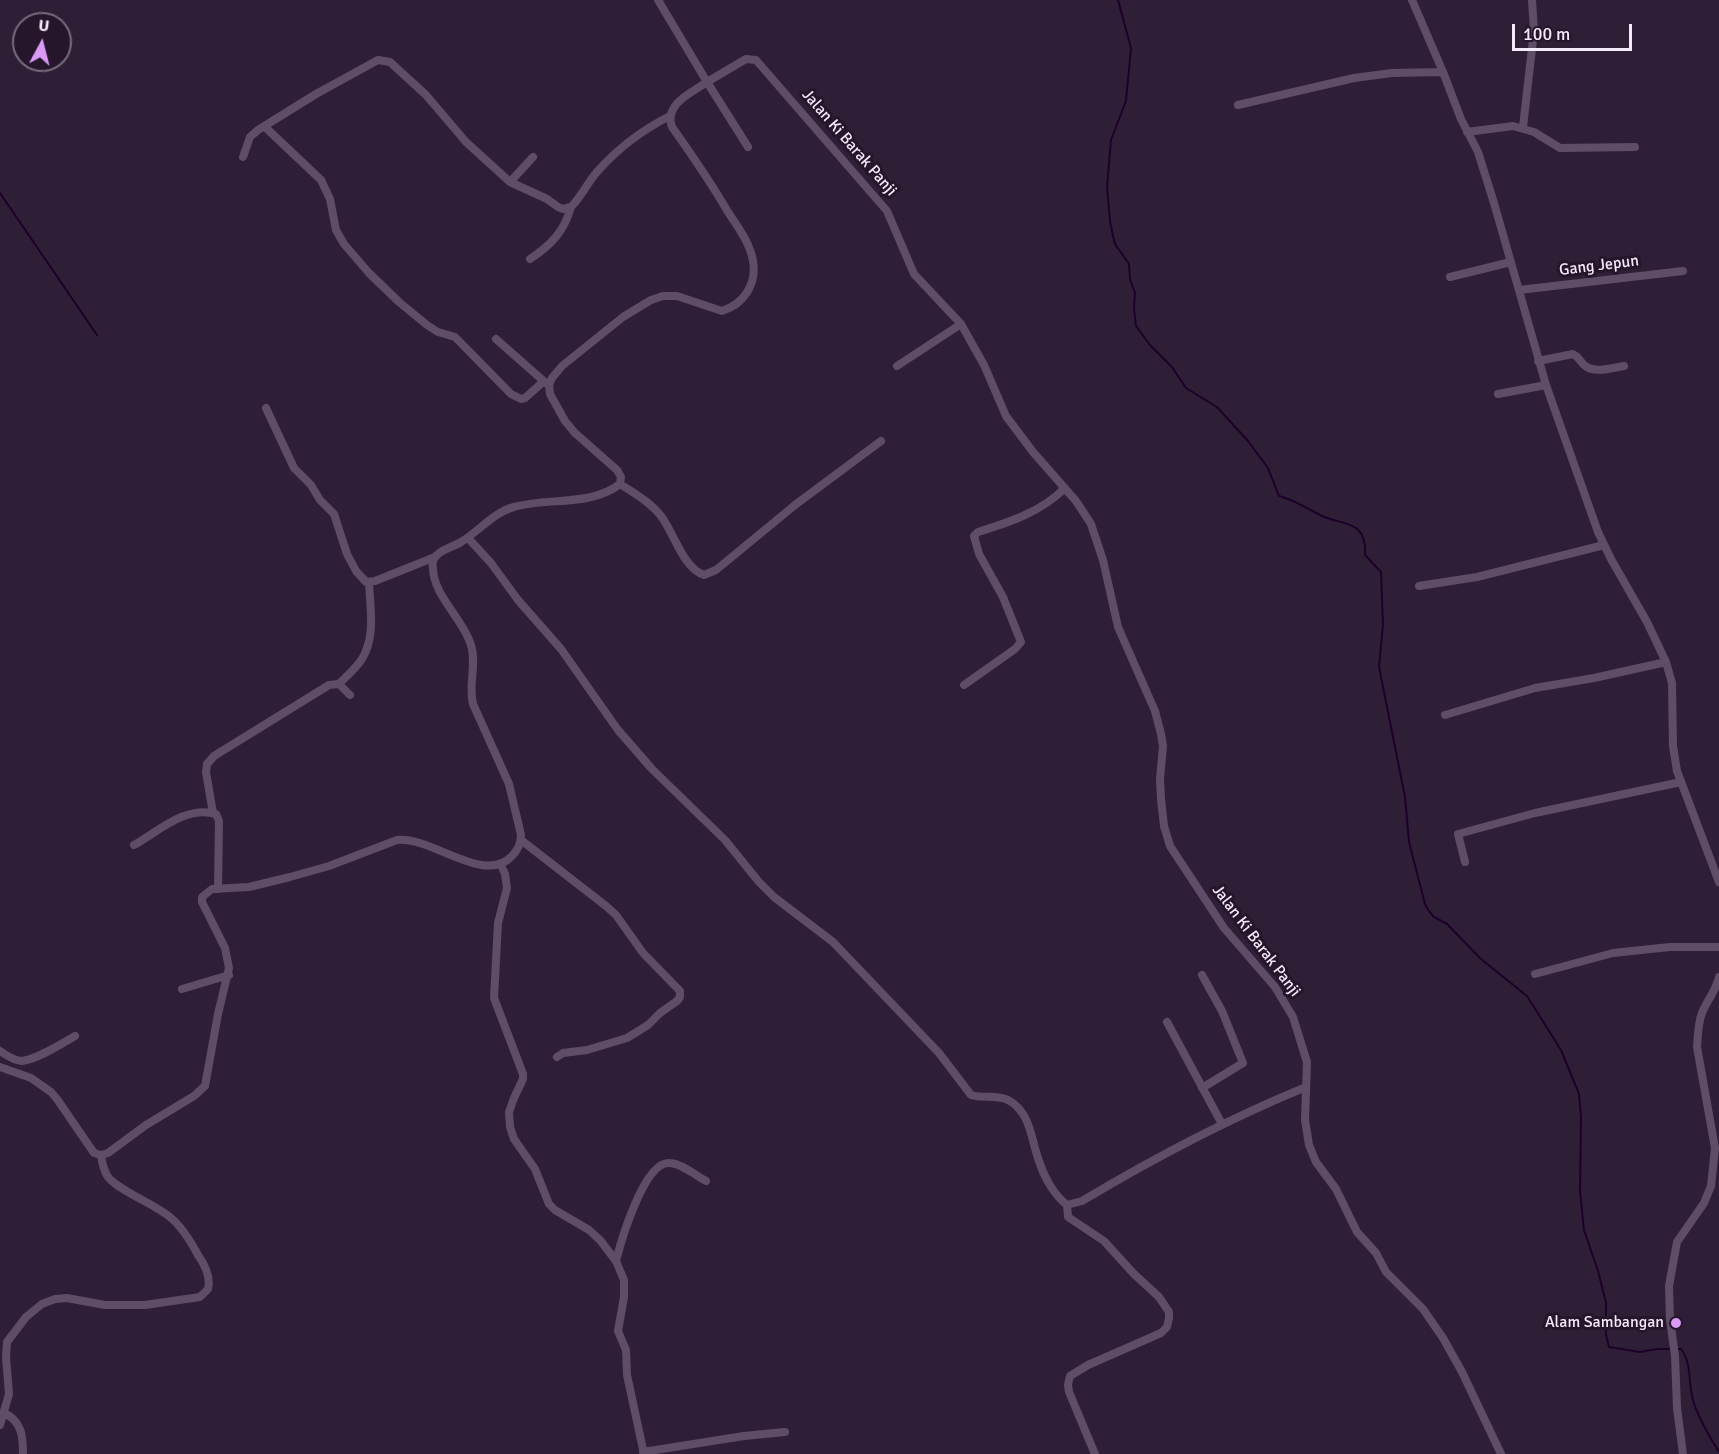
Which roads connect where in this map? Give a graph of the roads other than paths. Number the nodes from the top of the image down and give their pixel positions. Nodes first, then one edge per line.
1 (658, 0) edge
2 (1412, 0) edge
3 (1532, 0) edge
4 (1443, 72) junction
5 (707, 82) junction
6 (1238, 105) dead end
7 (670, 116) junction
8 (264, 126) junction
9 (1523, 127) junction
10 (1467, 132) junction
11 (748, 147) dead end
12 (1635, 147) dead end
13 (243, 157) dead end
14 (533, 157) dead end
15 (510, 182) junction
16 (571, 207) junction
17 (530, 259) dead end
18 (1510, 262) junction
19 (1683, 271) dead end
20 (1450, 277) dead end
21 (1519, 290) junction
22 (961, 324) junction
23 (496, 339) dead end
24 (1539, 361) junction
25 (897, 366) dead end
26 (1624, 366) dead end
27 (546, 384) junction
28 (1546, 385) junction
29 (1498, 394) dead end
30 (266, 408) dead end
31 (881, 441) dead end
32 (620, 484) junction
33 (1065, 488) junction
34 (468, 538) junction
35 (1604, 545) junction
36 (435, 557) junction
37 (369, 582) junction
38 (1419, 586) dead end
39 (1666, 662) junction
40 (339, 684) junction
41 (963, 685) dead end
42 (350, 695) dead end
43 (1445, 715) dead end
44 (1681, 782) junction
45 (213, 813) junction
46 (521, 840) junction
47 (134, 845) dead end
48 (1465, 862) dead end
49 (501, 865) junction
50 (1719, 882) edge
51 (218, 889) junction
52 (1719, 946) edge
53 (1535, 974) dead end
54 (229, 975) junction
55 (1202, 975) dead end
56 (1719, 977) edge
57 (182, 989) dead end
58 (1167, 1022) dead end
59 (75, 1036) dead end
60 (0, 1051) edge
61 (557, 1058) dead end
62 (0, 1067) edge
63 (1306, 1087) junction
64 (1202, 1088) junction
65 (1222, 1124) junction
66 (101, 1155) junction
67 (706, 1181) dead end
68 (1067, 1205) junction
69 (616, 1261) junction
70 (4, 1413) junction
71 (0, 1425) edge
72 (785, 1432) dead end
73 (644, 1453) edge
74 (23, 1454) edge
75 (1095, 1454) edge
76 (1501, 1454) edge
77 (1683, 1454) edge

1 - 5 street
2 - 4 street
3 - 9 street
4 - 6 street
4 - 10 street
5 - 7 street, Jalan Ki Barak Panji
5 - 11 street
5 - 22 street, Jalan Ki Barak Panji
7 - 16 street, Jalan Ki Barak Panji
7 - 27 street
8 - 13 street
8 - 15 street
8 - 27 street
9 - 10 street
9 - 12 street
10 - 18 street
14 - 15 street
15 - 16 street
16 - 17 street, Jalan Ki Barak Panji
18 - 20 street
18 - 21 street
19 - 21 street, Gang Jepun
21 - 24 street
22 - 25 street
22 - 33 street, Jalan Ki Barak Panji
23 - 27 street
24 - 26 street
24 - 28 street
27 - 32 street
28 - 29 street
28 - 35 street
30 - 37 street
31 - 32 street
32 - 34 street
33 - 41 street
33 - 63 street, Jalan Ki Barak Panji
34 - 36 street
34 - 68 street
35 - 38 street
35 - 39 street
36 - 37 street
36 - 46 street
37 - 40 street
39 - 43 street
39 - 44 street
40 - 42 street
40 - 45 street
44 - 48 street
44 - 50 street
45 - 47 street
45 - 51 street
46 - 49 street
46 - 61 street
49 - 51 street
49 - 69 street
51 - 54 street
52 - 53 street
54 - 57 street
54 - 66 street
55 - 64 street
56 - 77 street
58 - 64 street
59 - 60 street
62 - 66 street
63 - 65 street
63 - 76 street, Jalan Ki Barak Panji
64 - 65 street
65 - 68 street
66 - 70 street
67 - 69 street
68 - 75 street
69 - 73 street
70 - 71 street
70 - 74 street
72 - 73 street

